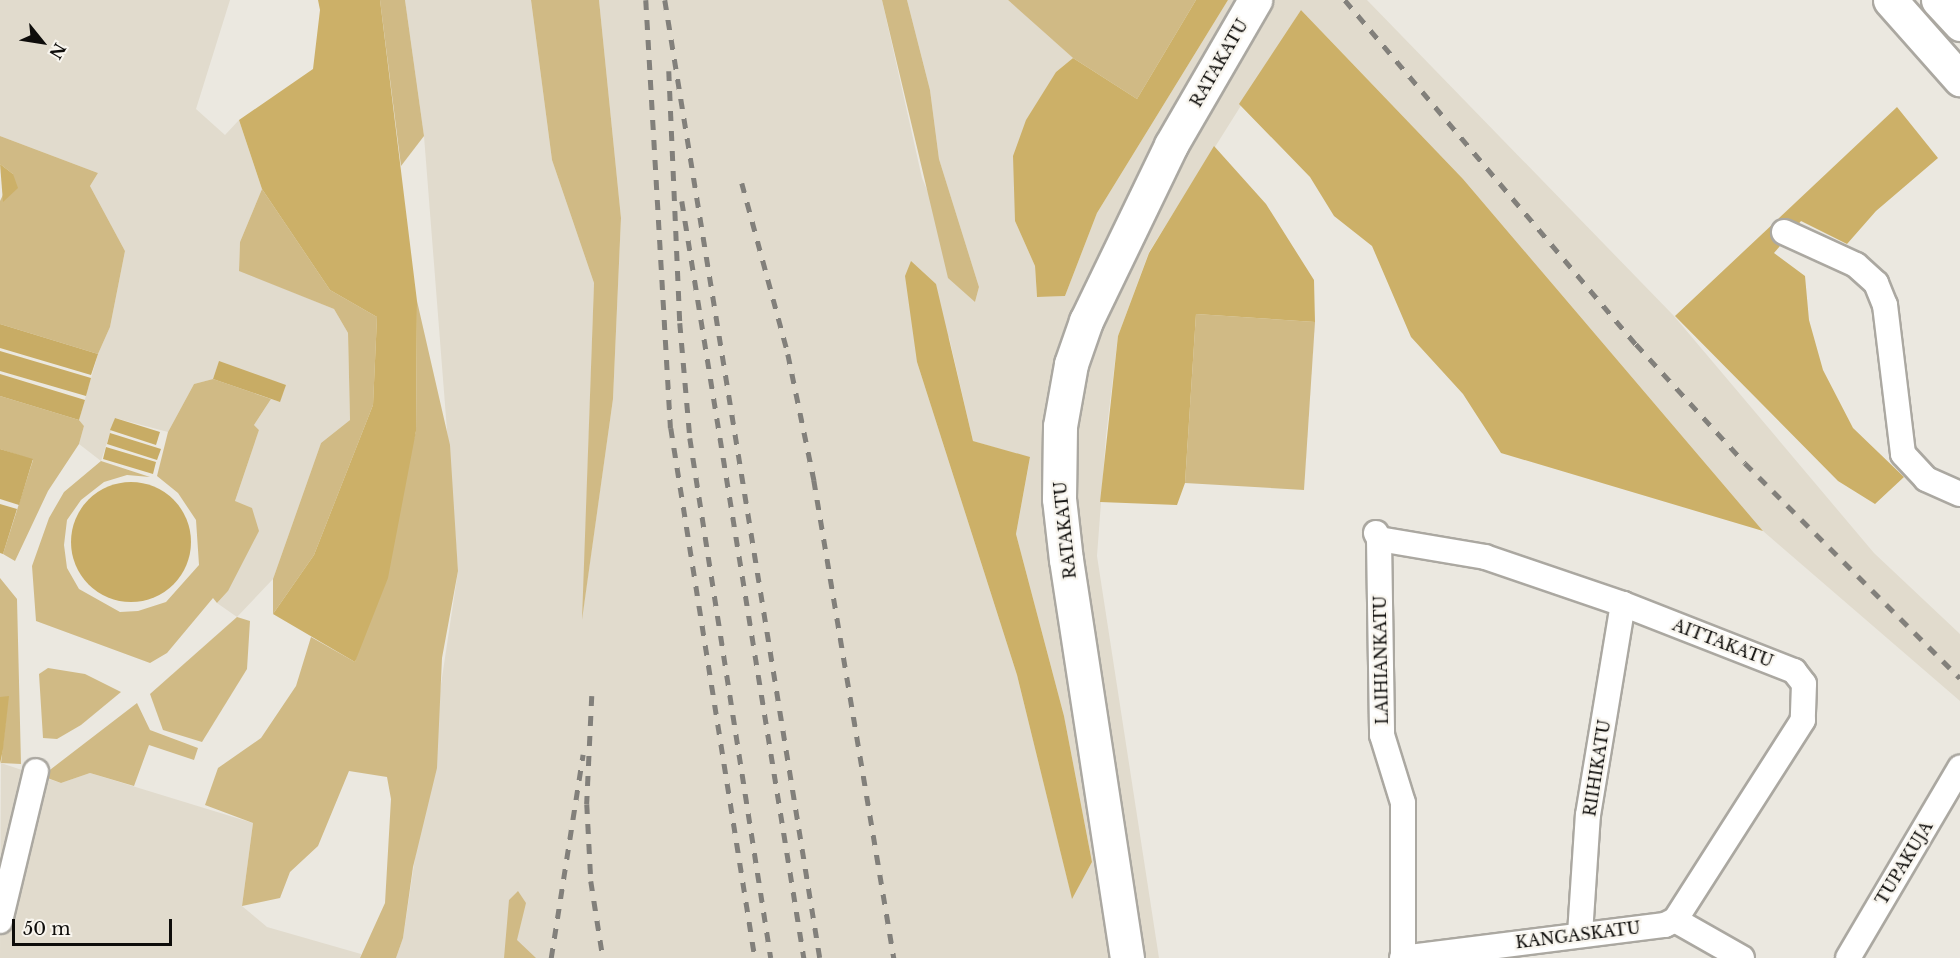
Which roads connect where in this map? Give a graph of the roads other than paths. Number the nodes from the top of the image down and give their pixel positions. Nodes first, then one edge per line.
1 (1255, 0) edge
2 (1890, 0) edge
3 (1938, 0) edge
4 (1960, 24) edge
5 (1960, 79) edge
6 (1784, 232) dead end
7 (1960, 494) edge
8 (1378, 536) joint
9 (1623, 604) junction
10 (1960, 768) edge
11 (36, 771) dead end
12 (1676, 920) junction
13 (0, 921) edge
14 (1580, 934) junction
15 (1727, 954) edge
16 (1127, 958) edge
17 (1403, 958) edge
18 (1848, 958) edge

1 - 16 main road, RATAKATU
2 - 5 main road
3 - 4 main road
6 - 7 street
8 - 9 street, AITTAKATU
8 - 17 street, LAIHIANKATU
9 - 12 street, AITTAKATU
9 - 14 street, RIIHIKATU
10 - 18 street, TUPAKUJA
11 - 13 street
12 - 14 street, KANGASKATU
12 - 15 street
14 - 17 street, KANGASKATU

